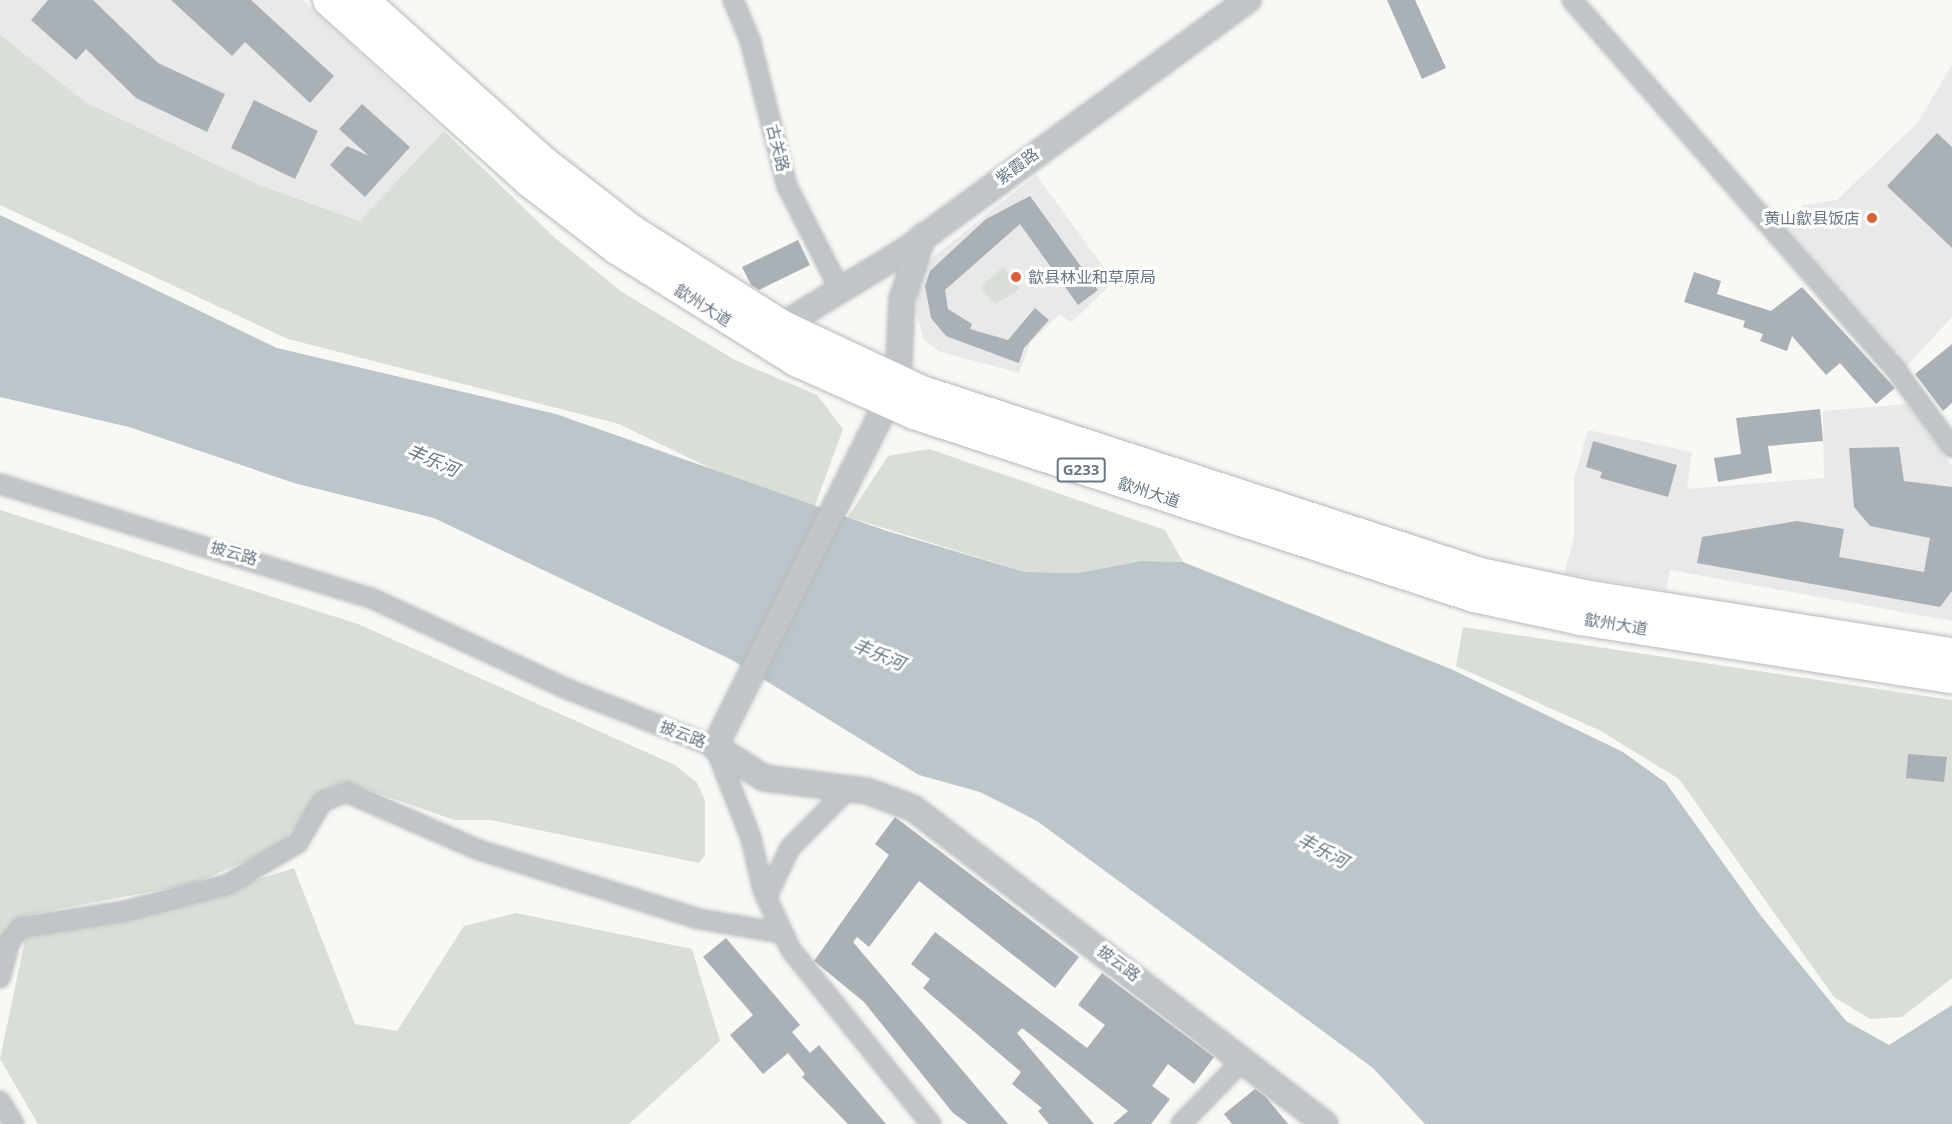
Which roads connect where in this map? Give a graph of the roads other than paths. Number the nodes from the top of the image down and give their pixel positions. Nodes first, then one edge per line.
1 (328, 0) edge
2 (362, 0) edge
3 (733, 0) edge
4 (1248, 0) edge
5 (1572, 0) edge
6 (923, 236) junction
7 (840, 290) junction
8 (781, 326) junction
9 (892, 391) junction
10 (1952, 447) edge
11 (0, 484) edge
12 (1952, 654) edge
13 (1952, 676) edge
14 (715, 747) junction
15 (849, 788) junction
16 (766, 898) junction
17 (781, 933) junction
18 (0, 978) edge
19 (1244, 1059) junction
20 (0, 1101) edge
21 (14, 1124) edge
22 (931, 1124) edge
23 (1180, 1124) edge
24 (1325, 1124) edge

1 - 9 highway, 歙州大道 / G233
2 - 8 highway, 歙州大道 / G233
3 - 7 street, 古关路
4 - 6 street, 紫霞路
5 - 10 street
6 - 7 street, 紫霞路
6 - 9 street
7 - 8 street, 紫霞路
8 - 9 highway, 歙州大道 / G233
9 - 12 highway, 歙州大道 / G233
9 - 13 highway, 歙州大道 / G233
9 - 14 street
11 - 14 street, 披云路
14 - 15 street, 披云路
14 - 16 street
15 - 16 street
15 - 19 street, 披云路
16 - 17 street
17 - 18 street
17 - 22 street
19 - 23 street
19 - 24 street, 披云路
20 - 21 street

